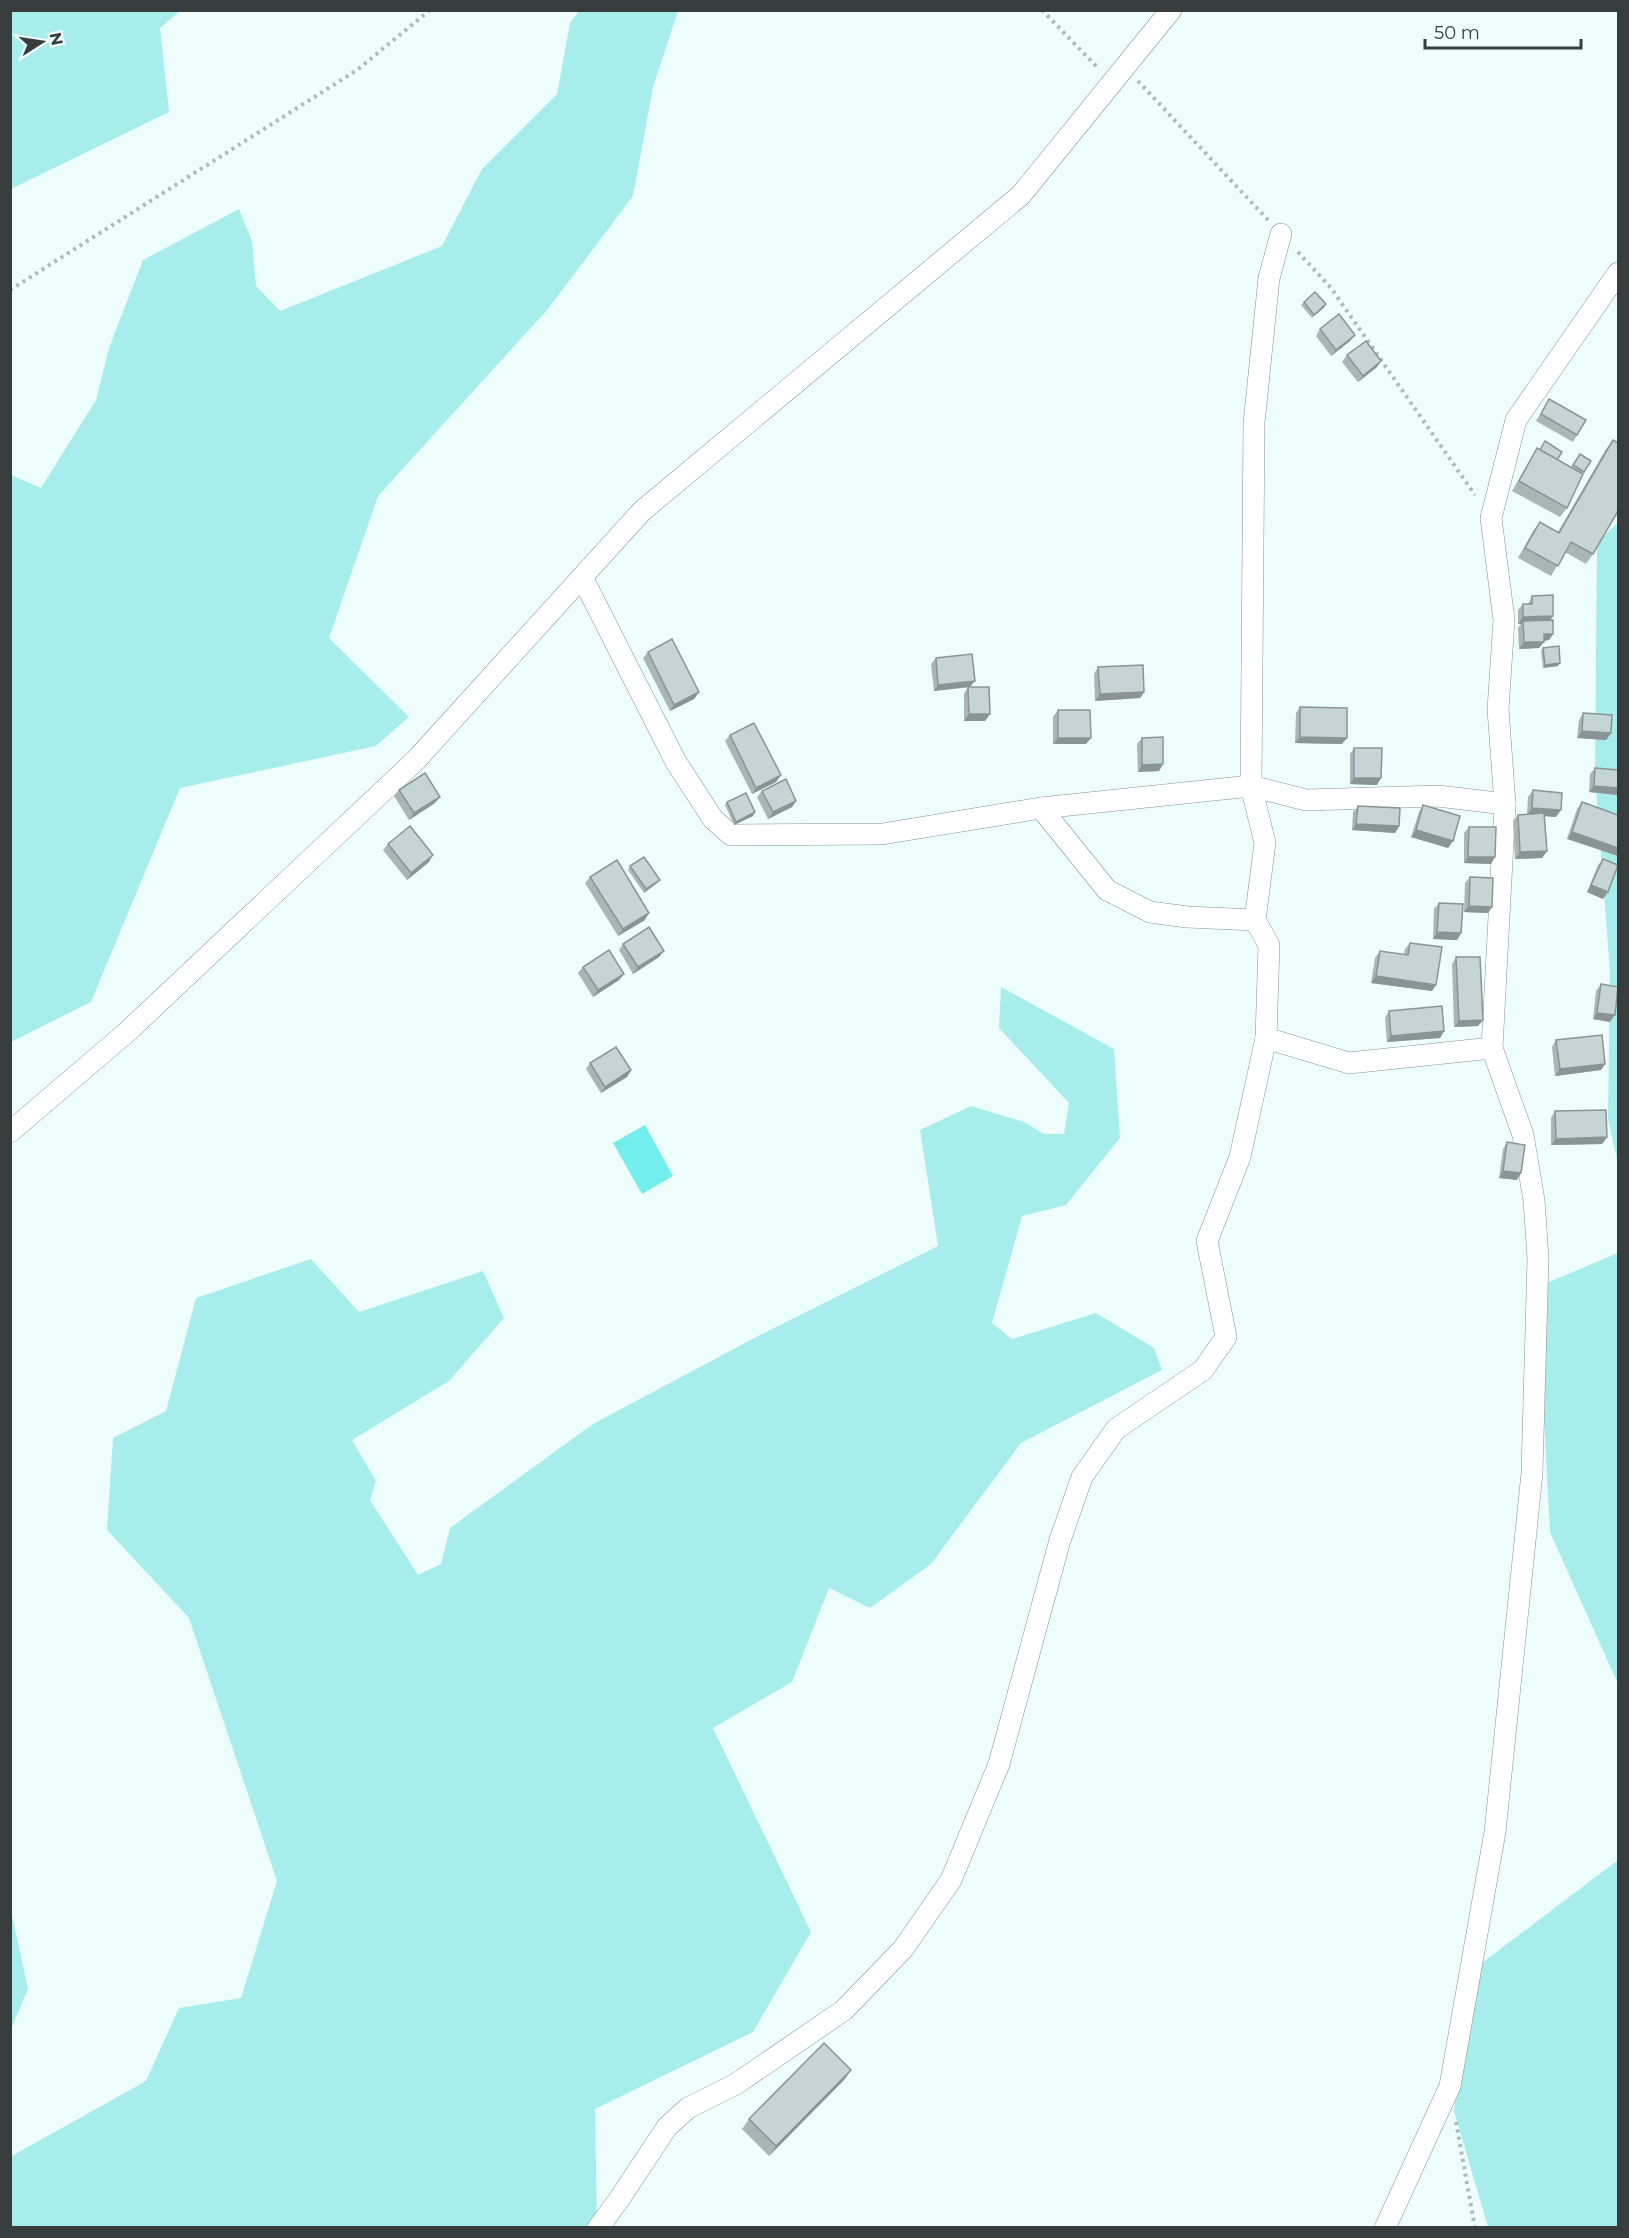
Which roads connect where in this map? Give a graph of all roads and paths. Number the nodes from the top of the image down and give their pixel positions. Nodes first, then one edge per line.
1 (430, 10) edge
2 (1042, 10) edge
3 (1171, 10) edge
4 (1128, 67) junction
5 (1113, 84) junction
6 (1281, 234) junction
7 (1618, 273) edge
8 (10, 290) edge
9 (1491, 518) junction
10 (582, 577) junction
11 (1251, 786) junction
12 (1505, 804) junction
13 (1041, 808) junction
14 (1255, 920) junction
15 (1266, 1038) junction
16 (1492, 1048) junction
17 (10, 1132) edge
18 (1450, 2086) junction
19 (597, 2228) edge
20 (1385, 2228) edge
21 (1475, 2228) edge

1 - 8 path
2 - 5 path
3 - 4 street
4 - 5 street
4 - 6 path
5 - 10 street
6 - 9 path
6 - 11 street
7 - 9 street
9 - 12 street
10 - 13 street
10 - 17 street
11 - 12 street
11 - 13 street
11 - 14 street
12 - 16 street
13 - 14 street
14 - 15 street
15 - 16 street
15 - 19 street
16 - 18 street
18 - 20 street
18 - 21 path

